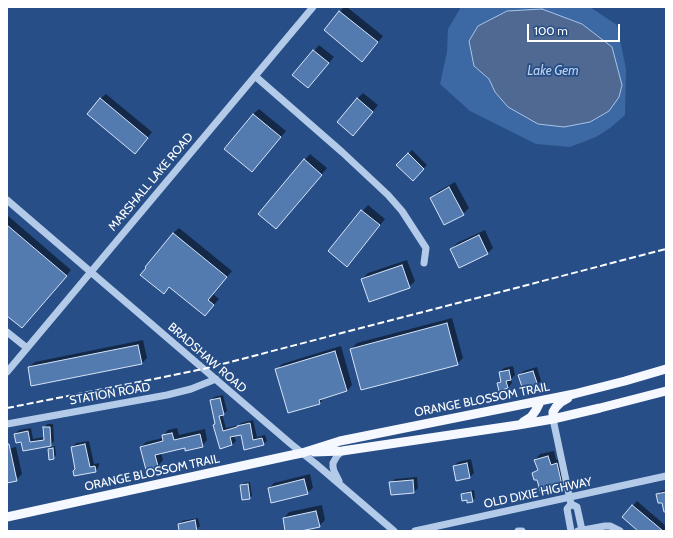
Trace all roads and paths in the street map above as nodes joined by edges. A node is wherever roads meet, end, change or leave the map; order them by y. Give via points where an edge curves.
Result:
1 (313, 7) edge
2 (255, 76) junction
3 (7, 200) edge
4 (424, 263) dead end
5 (90, 272) junction
6 (7, 332) edge
7 (27, 348) junction
8 (666, 369) edge
9 (7, 372) edge
10 (216, 379) junction
11 (666, 391) edge
12 (574, 394) junction
13 (540, 402) junction
14 (553, 419) junction
15 (7, 424) edge
16 (518, 425) junction
17 (342, 451) junction
18 (302, 453) junction
19 (666, 476) edge
20 (341, 485) junction
21 (571, 501) junction
22 (579, 516) junction
23 (7, 517) edge
24 (568, 518) junction
25 (394, 531) edge
26 (415, 531) edge
27 (518, 531) edge
28 (522, 531) edge
29 (571, 531) edge
30 (580, 531) edge
31 (620, 531) edge

1 - 2 street, MARSHALL LAKE ROAD
2 - 4 street via 388,194 402,210 426,248
2 - 5 street, MARSHALL LAKE ROAD
3 - 5 street, BRADSHAW ROAD
5 - 7 street, MARSHALL LAKE ROAD
5 - 10 street, BRADSHAW ROAD
6 - 7 street
7 - 9 street, MARSHALL LAKE ROAD
8 - 12 main road, ORANGE BLOSSOM TRAIL
10 - 15 street, STATION ROAD via 167,395
10 - 18 street, BRADSHAW ROAD
11 - 14 main road, ORANGE BLOSSOM TRAIL
12 - 13 main road, ORANGE BLOSSOM TRAIL
12 - 14 main road via 556,407
13 - 16 main road via 531,417
13 - 18 main road, ORANGE BLOSSOM TRAIL via 340,441
14 - 16 main road, ORANGE BLOSSOM TRAIL
14 - 21 street
16 - 17 main road, ORANGE BLOSSOM TRAIL
17 - 18 main road, ORANGE BLOSSOM TRAIL
17 - 20 street via 333,462 334,471
18 - 20 street, BRADSHAW ROAD
18 - 23 main road, ORANGE BLOSSOM TRAIL
19 - 21 street, OLD DIXIE HIGHWAY
20 - 25 street, BRADSHAW ROAD
21 - 22 street via 577,507
21 - 24 street via 566,509
21 - 26 street, OLD DIXIE HIGHWAY
22 - 24 street
22 - 30 street
24 - 29 street
27 - 28 street
30 - 31 street via 605,526

